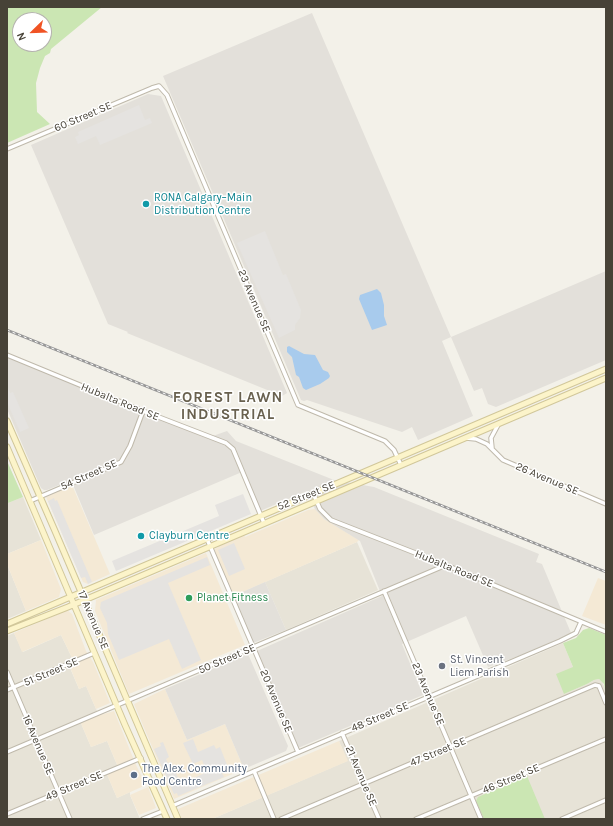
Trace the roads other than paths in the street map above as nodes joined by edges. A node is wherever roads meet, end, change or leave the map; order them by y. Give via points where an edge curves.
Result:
1 (159, 86) joint
2 (7, 149) edge
3 (7, 355) edge
4 (606, 369) edge
5 (606, 378) edge
6 (143, 411) junction
7 (7, 421) edge
8 (499, 423) junction
9 (464, 438) junction
10 (7, 447) edge
11 (492, 448) junction
12 (397, 458) junction
13 (401, 465) junction
14 (313, 494) junction
15 (39, 497) junction
16 (30, 501) junction
17 (316, 501) junction
18 (606, 504) edge
19 (261, 515) junction
20 (264, 523) junction
21 (207, 540) junction
22 (210, 546) junction
23 (446, 566) junction
24 (384, 591) junction
25 (82, 593) junction
26 (71, 597) junction
27 (84, 600) junction
28 (74, 604) junction
29 (581, 622) junction
30 (7, 624) edge
31 (7, 631) edge
32 (606, 632) edge
33 (253, 648) junction
34 (94, 653) junction
35 (7, 672) edge
36 (14, 687) junction
37 (7, 690) edge
38 (429, 697) junction
39 (127, 701) junction
40 (606, 703) edge
41 (117, 706) junction
42 (342, 733) junction
43 (606, 739) edge
44 (36, 740) junction
45 (450, 746) junction
46 (7, 752) edge
47 (298, 752) junction
48 (141, 758) junction
49 (254, 771) junction
50 (364, 784) junction
51 (58, 792) junction
52 (471, 796) junction
53 (606, 800) edge
54 (172, 806) junction
55 (163, 811) junction
56 (7, 814) edge
57 (70, 819) edge
58 (143, 819) edge
59 (167, 819) edge
60 (178, 819) edge
61 (274, 819) edge
62 (281, 819) edge
63 (379, 819) edge
64 (416, 819) edge
65 (481, 819) edge
66 (562, 819) edge

1 - 2 street, 60 Street SE
1 - 12 street, 23 Avenue SE via 167,95 298,405 385,441 394,450
3 - 6 street, Hubalta Road SE
4 - 12 main road, 52 Street SE
5 - 8 main road, 52 Street SE
6 - 15 street, 54 Street SE via 121,462
6 - 19 street, Hubalta Road SE via 226,443 233,449
7 - 15 main road, 17 Avenue SE
8 - 9 main road, 52 Street SE
8 - 11 street via 491,438
9 - 11 street, 26 Avenue SE via 476,439
9 - 13 main road, 52 Street SE
10 - 16 main road, 17 Avenue SE
11 - 18 street, 26 Avenue SE via 503,460
12 - 13 street, 23 Avenue SE
12 - 14 main road, 52 Street SE
13 - 17 main road, 52 Street SE
14 - 17 street, Hubalta Road SE
14 - 19 main road, 52 Street SE
15 - 16 street, 54 Street SE
15 - 25 main road, 17 Avenue SE
16 - 26 main road, 17 Avenue SE
17 - 20 main road, 52 Street SE
17 - 23 street, Hubalta Road SE via 331,520
19 - 20 street
19 - 21 main road, 52 Street SE
20 - 22 main road, 52 Street SE
21 - 22 street, 20 Avenue SE
21 - 25 main road, 52 Street SE
22 - 27 main road, 52 Street SE
22 - 33 street, 20 Avenue SE
23 - 24 street, 50 Street SE
23 - 29 street, Hubalta Road SE
24 - 33 street, 50 Street SE
24 - 38 street, 23 Avenue SE
25 - 26 main road, 52 Street SE
25 - 27 main road, 17 Avenue SE
26 - 28 main road, 17 Avenue SE
26 - 30 main road, 52 Street SE
27 - 28 main road, 52 Street SE
27 - 39 main road, 17 Avenue SE
28 - 31 main road, 52 Street SE
28 - 34 main road, 17 Avenue SE
29 - 32 street, Hubalta Road SE
29 - 38 street, 48 Street SE via 576,633 570,637
33 - 39 street, 50 Street SE
33 - 47 street, 20 Avenue SE
34 - 36 street, 51 Street SE
34 - 41 main road, 17 Avenue SE
35 - 36 street, 16 Avenue SE
36 - 37 street, 51 Street SE
36 - 44 street, 16 Avenue SE
38 - 42 street, 48 Street SE
38 - 45 street, 23 Avenue SE
39 - 41 street, 50 Street SE
39 - 54 main road, 17 Avenue SE
40 - 45 street, 47 Street SE via 599,686 595,685
41 - 44 street, 50 Street SE
41 - 48 main road, 17 Avenue SE
42 - 47 street, 48 Street SE
42 - 50 street, 21 Avenue SE
43 - 52 street, 46 Street SE
44 - 46 street, 50 Street SE
44 - 51 street, 16 Avenue SE
45 - 50 street, 47 Street SE
45 - 52 street, 23 Avenue SE
47 - 49 street, 48 Street SE
48 - 51 street, 49 Street SE
48 - 55 main road, 17 Avenue SE
49 - 54 street, 48 Street SE
49 - 61 street
50 - 62 street, 47 Street SE
50 - 63 street, 21 Avenue SE
51 - 56 street, 49 Street SE
51 - 57 street, 16 Avenue SE
52 - 64 street, 46 Street SE
52 - 65 street, 23 Avenue SE
53 - 66 street
54 - 60 main road, 17 Avenue SE
55 - 58 street
55 - 59 main road, 17 Avenue SE

